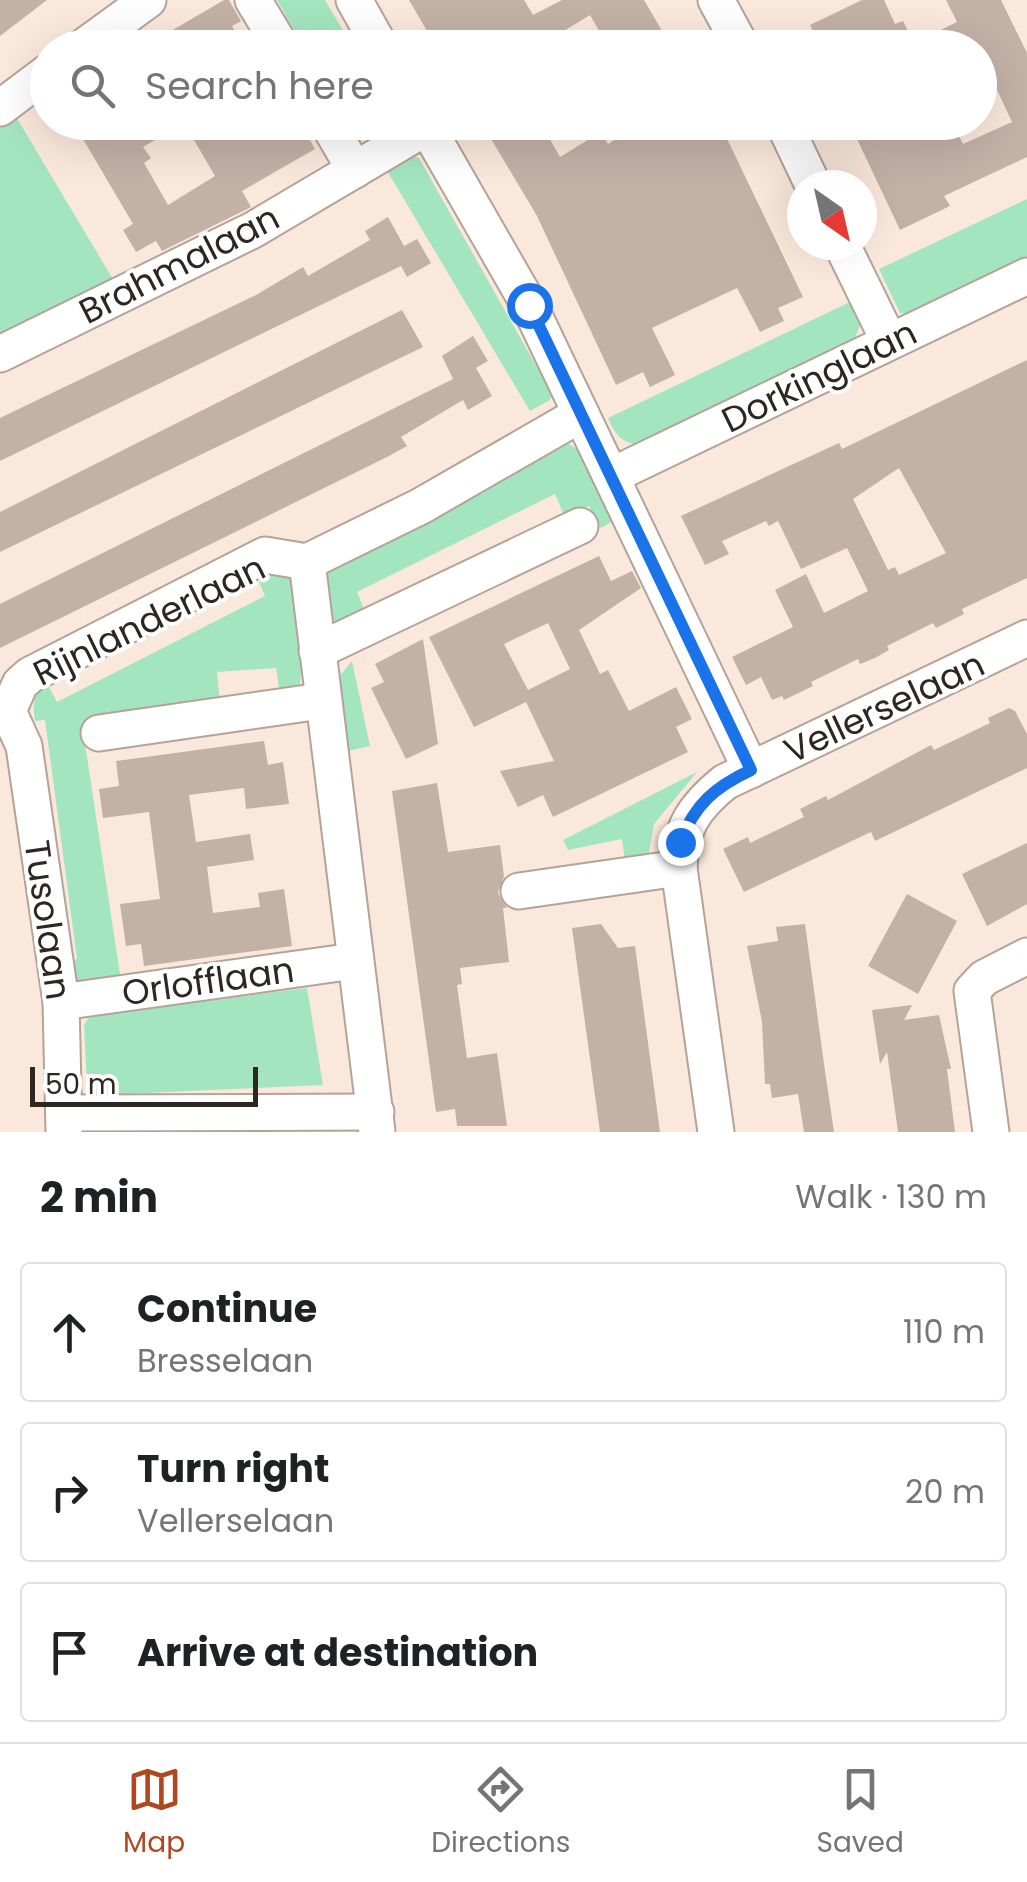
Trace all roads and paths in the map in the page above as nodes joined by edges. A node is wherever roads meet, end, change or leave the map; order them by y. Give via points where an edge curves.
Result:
1 (148, 0) edge
2 (253, 0) edge
3 (354, 0) edge
4 (716, 0) edge
5 (107, 30) edge
6 (271, 30) edge
7 (371, 30) edge
8 (732, 30) edge
9 (30, 86) edge
10 (0, 108) edge
11 (337, 140) edge
12 (402, 140) edge
13 (435, 140) edge
14 (792, 140) edge
15 (355, 170) junction
16 (806, 170) edge
17 (849, 260) edge
18 (1027, 276) edge
19 (889, 342) junction
20 (0, 354) edge
21 (580, 414) junction
22 (611, 476) junction
23 (580, 526) dead end
24 (307, 562) junction
25 (1027, 638) edge
26 (317, 651) junction
27 (321, 701) junction
28 (4, 713) edge
29 (99, 733) dead end
30 (751, 770) junction
31 (679, 868) junction
32 (519, 891) dead end
33 (1027, 956) edge
34 (354, 961) junction
35 (61, 1002) junction
36 (376, 1122) edge
37 (64, 1123) edge
38 (716, 1132) edge
39 (991, 1132) edge

1 - 5 street
2 - 6 street
3 - 7 street
4 - 8 street
9 - 10 street
11 - 15 street
12 - 15 street, Brahmalaan
13 - 21 street via 529,305
14 - 16 street
15 - 20 street, Brahmalaan via 253,230
17 - 19 street
18 - 19 street, Dorkinglaan
19 - 22 street, Dorkinglaan
21 - 22 street
21 - 24 street, Rijnlanderlaan via 421,506
22 - 30 street
23 - 26 street
24 - 26 street
24 - 28 street, Rijnlanderlaan via 265,555 30,675
25 - 30 street, Vellerselaan
26 - 27 street
27 - 29 street
27 - 34 street
28 - 35 street, Tusolaan via 24,746
30 - 31 street, Vellerselaan via 725,782 690,816
31 - 32 street
31 - 38 street, Vellerselaan
33 - 39 street via 972,991
34 - 35 street, Orlofflaan
34 - 36 street
35 - 37 street, Tusolaan
36 - 37 street

